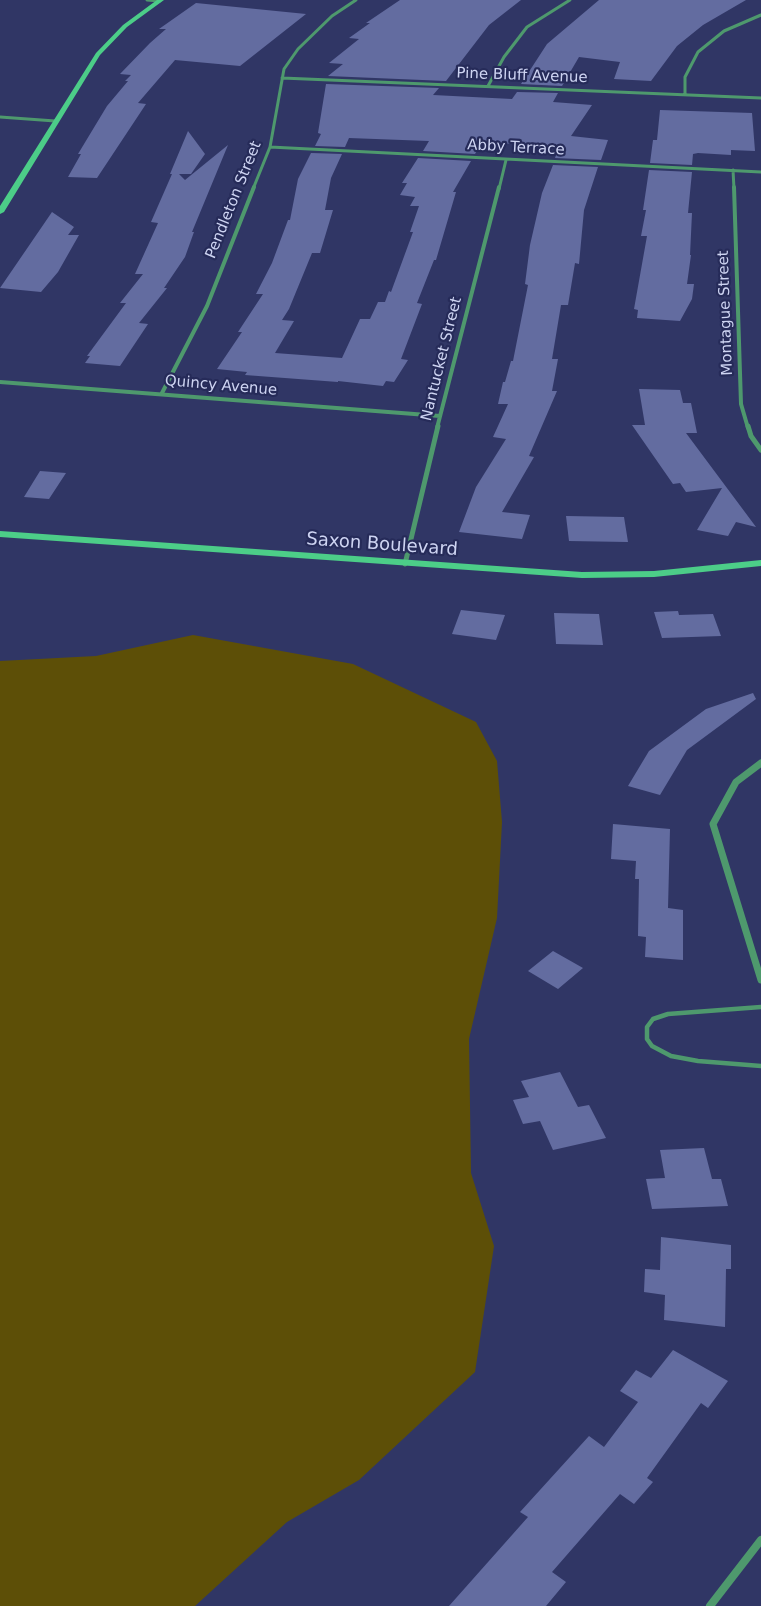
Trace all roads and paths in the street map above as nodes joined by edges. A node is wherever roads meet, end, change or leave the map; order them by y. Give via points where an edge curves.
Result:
1 (147, 0) edge
2 (161, 0) edge
3 (356, 0) edge
4 (570, 0) edge
5 (761, 15) edge
6 (282, 78) junction
7 (488, 86) junction
8 (685, 95) junction
9 (761, 98) edge
10 (0, 117) edge
11 (55, 121) junction
12 (270, 147) junction
13 (506, 160) junction
14 (733, 170) junction
15 (761, 172) edge
16 (0, 212) edge
17 (0, 382) edge
18 (162, 393) junction
19 (440, 416) junction
20 (761, 450) edge
21 (0, 534) edge
22 (761, 563) edge
23 (405, 564) junction
24 (761, 763) edge
25 (761, 980) edge
26 (761, 1007) edge
27 (761, 1065) edge
28 (761, 1540) edge
29 (710, 1606) edge

1 - 2 street
2 - 11 street via 125,26 98,54
3 - 6 street, Pendleton Street via 332,16 298,49
4 - 7 street via 528,27 504,57
5 - 8 street via 724,31 698,52 685,78
6 - 7 street, Pine Bluff Avenue
6 - 12 street, Pendleton Street
7 - 8 street, Pine Bluff Avenue
8 - 9 street, Pine Bluff Avenue
10 - 11 street
11 - 16 street
12 - 13 street, Abby Terrace
12 - 18 street, Pendleton Street via 207,306
13 - 14 street, Abby Terrace
13 - 19 street, Nantucket Street
14 - 15 street, Abby Terrace
14 - 20 street, Montague Street via 741,404 751,436
17 - 18 street, Quincy Avenue
18 - 19 street, Quincy Avenue
19 - 23 street, Nantucket Street
21 - 23 street, Saxon Boulevard
22 - 23 street, Saxon Boulevard via 654,574 582,575
24 - 25 street via 736,782 713,824
26 - 27 lane via 668,1014 653,1019 647,1027 651,1046 671,1056
28 - 29 street

